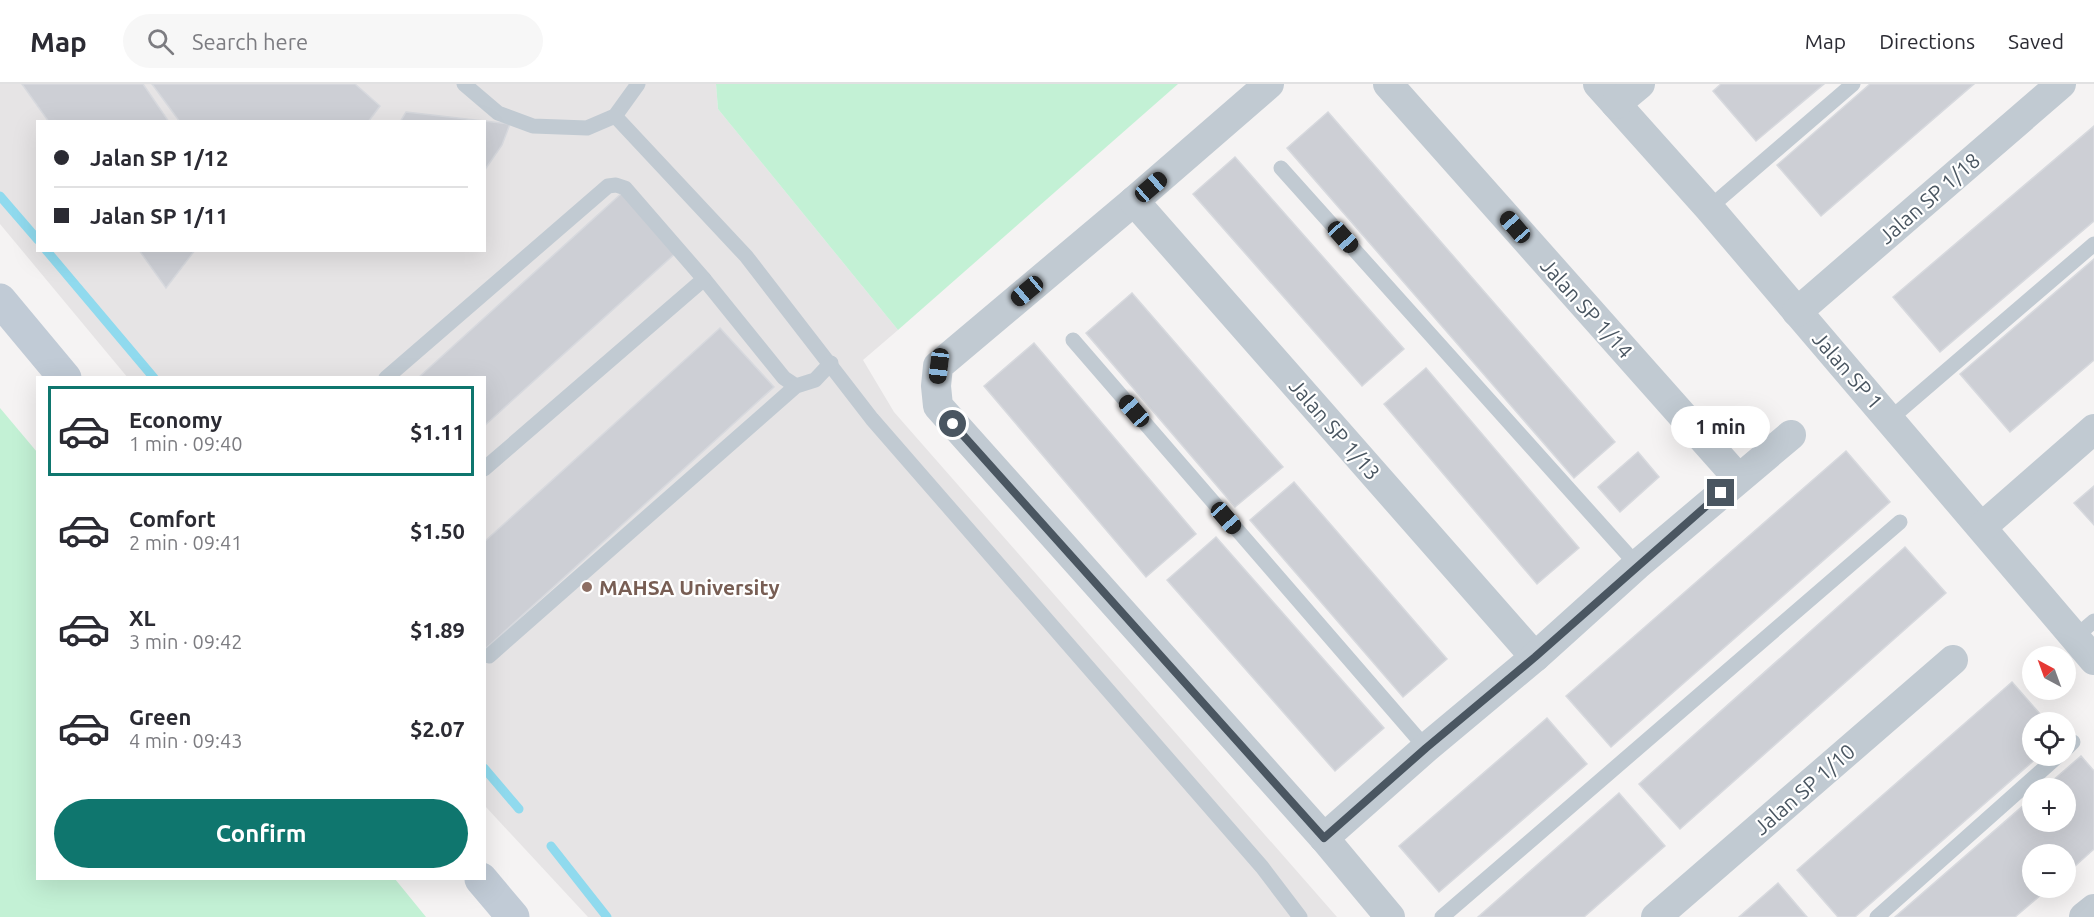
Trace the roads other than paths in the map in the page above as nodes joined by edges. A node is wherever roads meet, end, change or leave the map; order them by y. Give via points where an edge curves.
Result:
1 (464, 84) edge
2 (638, 84) edge
3 (1269, 84) edge
4 (1388, 84) edge
5 (1640, 84) edge
6 (1852, 84) edge
7 (2061, 84) edge
8 (1607, 94) edge
9 (615, 116) junction
10 (1281, 168) dead end
11 (1134, 201) junction
12 (1709, 208) junction
13 (2094, 244) edge
14 (704, 279) junction
15 (0, 300) edge
16 (1797, 312) junction
17 (1073, 340) dead end
18 (831, 363) junction
19 (63, 376) edge
20 (388, 376) edge
21 (796, 386) junction
22 (1890, 419) junction
23 (2094, 429) edge
24 (1791, 435) dead end
25 (486, 467) edge
26 (1738, 478) junction
27 (1900, 522) dead end
28 (1982, 527) junction
29 (1637, 565) junction
30 (2087, 640) edge
31 (489, 656) dead end
32 (1535, 657) junction
33 (1953, 660) dead end
34 (1426, 748) junction
35 (2047, 766) edge
36 (1324, 838) junction
37 (482, 880) edge
38 (2094, 909) edge
39 (1293, 914) edge
40 (513, 917) edge
41 (1390, 917) edge
42 (1442, 917) edge
43 (1656, 917) edge
44 (1877, 917) edge
45 (2084, 917) edge

1 - 9 lane via 498,113 533,126 587,128
2 - 9 lane
3 - 11 street
4 - 26 street, Jalan SP 1/14
5 - 8 street
6 - 12 lane
7 - 16 street, Jalan SP 1/18
8 - 12 street, Jalan SP 1
9 - 18 lane via 746,256
10 - 29 lane
11 - 32 street, Jalan SP 1/13
11 - 36 street via 939,366 938,406
12 - 16 street, Jalan SP 1
13 - 22 lane
14 - 20 lane via 625,188 608,186
14 - 21 lane via 784,378
14 - 25 lane
15 - 19 street
16 - 22 street, Jalan SP 1
17 - 34 lane
18 - 21 lane via 815,380
18 - 39 lane via 872,418 1262,867
21 - 31 lane
22 - 28 street, Jalan SP 1
23 - 28 street
24 - 26 street
26 - 29 street
27 - 42 lane
28 - 30 street, Jalan SP 1
29 - 32 street
32 - 34 street
33 - 43 street, Jalan SP 1/10
34 - 36 street
35 - 44 lane
36 - 41 street
37 - 40 street
38 - 45 street

